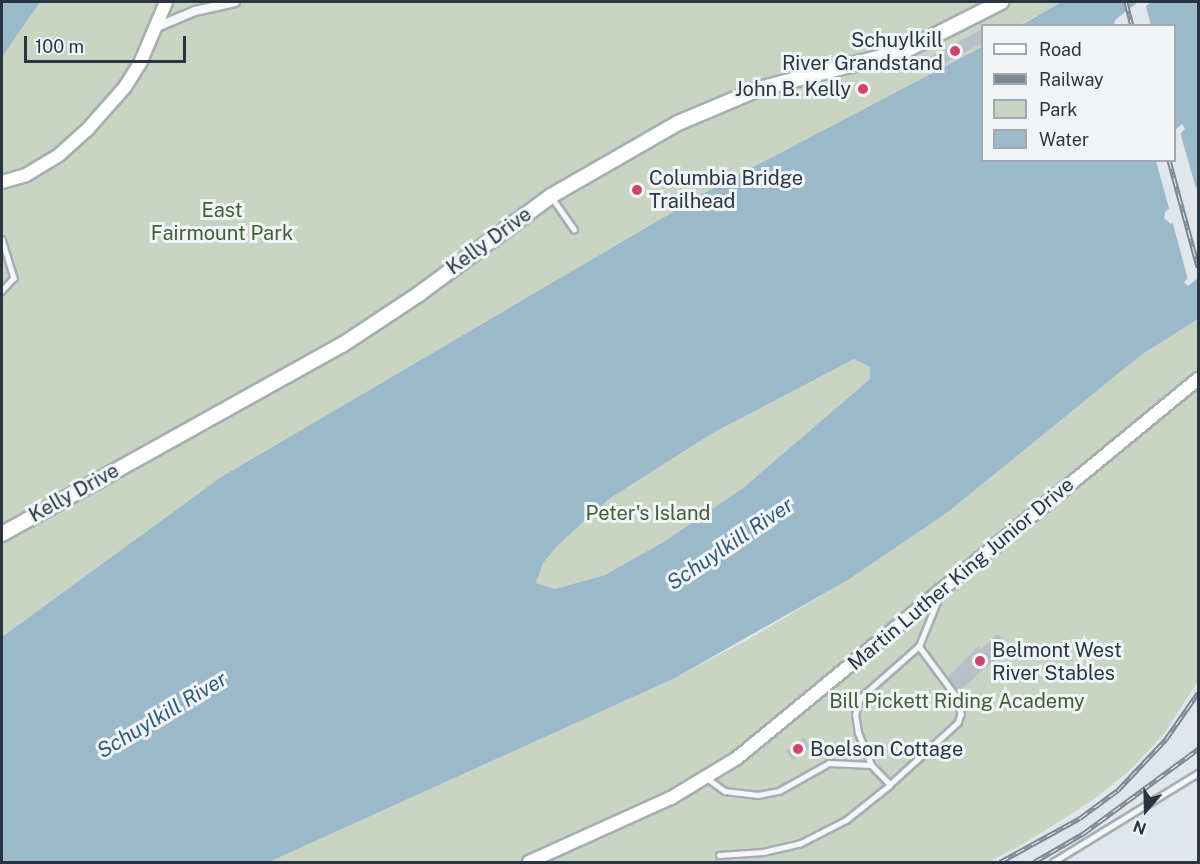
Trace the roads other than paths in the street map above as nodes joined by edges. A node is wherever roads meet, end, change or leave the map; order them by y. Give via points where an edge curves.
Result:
1 (166, 2) edge
2 (235, 2) edge
3 (1001, 2) edge
4 (157, 27) junction
5 (2, 182) edge
6 (551, 196) junction
7 (573, 230) dead end
8 (2, 239) edge
9 (2, 291) edge
10 (1198, 379) edge
11 (2, 534) edge
12 (940, 591) junction
13 (919, 646) junction
14 (871, 765) junction
15 (1198, 774) edge
16 (707, 778) junction
17 (890, 785) junction
18 (719, 855) dead end
19 (529, 862) edge
20 (1053, 862) edge

1 - 4 main road
2 - 4 street via 195,11
3 - 6 main road, Kelly Drive via 887,57 779,83 721,103
4 - 5 main road via 125,87 87,130 26,175
6 - 7 lane
6 - 11 main road, Kelly Drive via 419,294 342,345
8 - 9 lane via 14,278
10 - 12 main road, Martin Luther King Junior Drive
12 - 13 lane
12 - 16 main road, Martin Luther King Junior Drive via 765,736
13 - 14 lane via 860,698 855,715 858,734
13 - 17 lane via 956,696 961,714 958,723
14 - 16 lane via 830,763 778,791 758,795 725,790
14 - 17 lane
15 - 20 lane
16 - 19 main road, Martin Luther King Junior Drive
17 - 18 lane via 846,820 799,844 763,852

